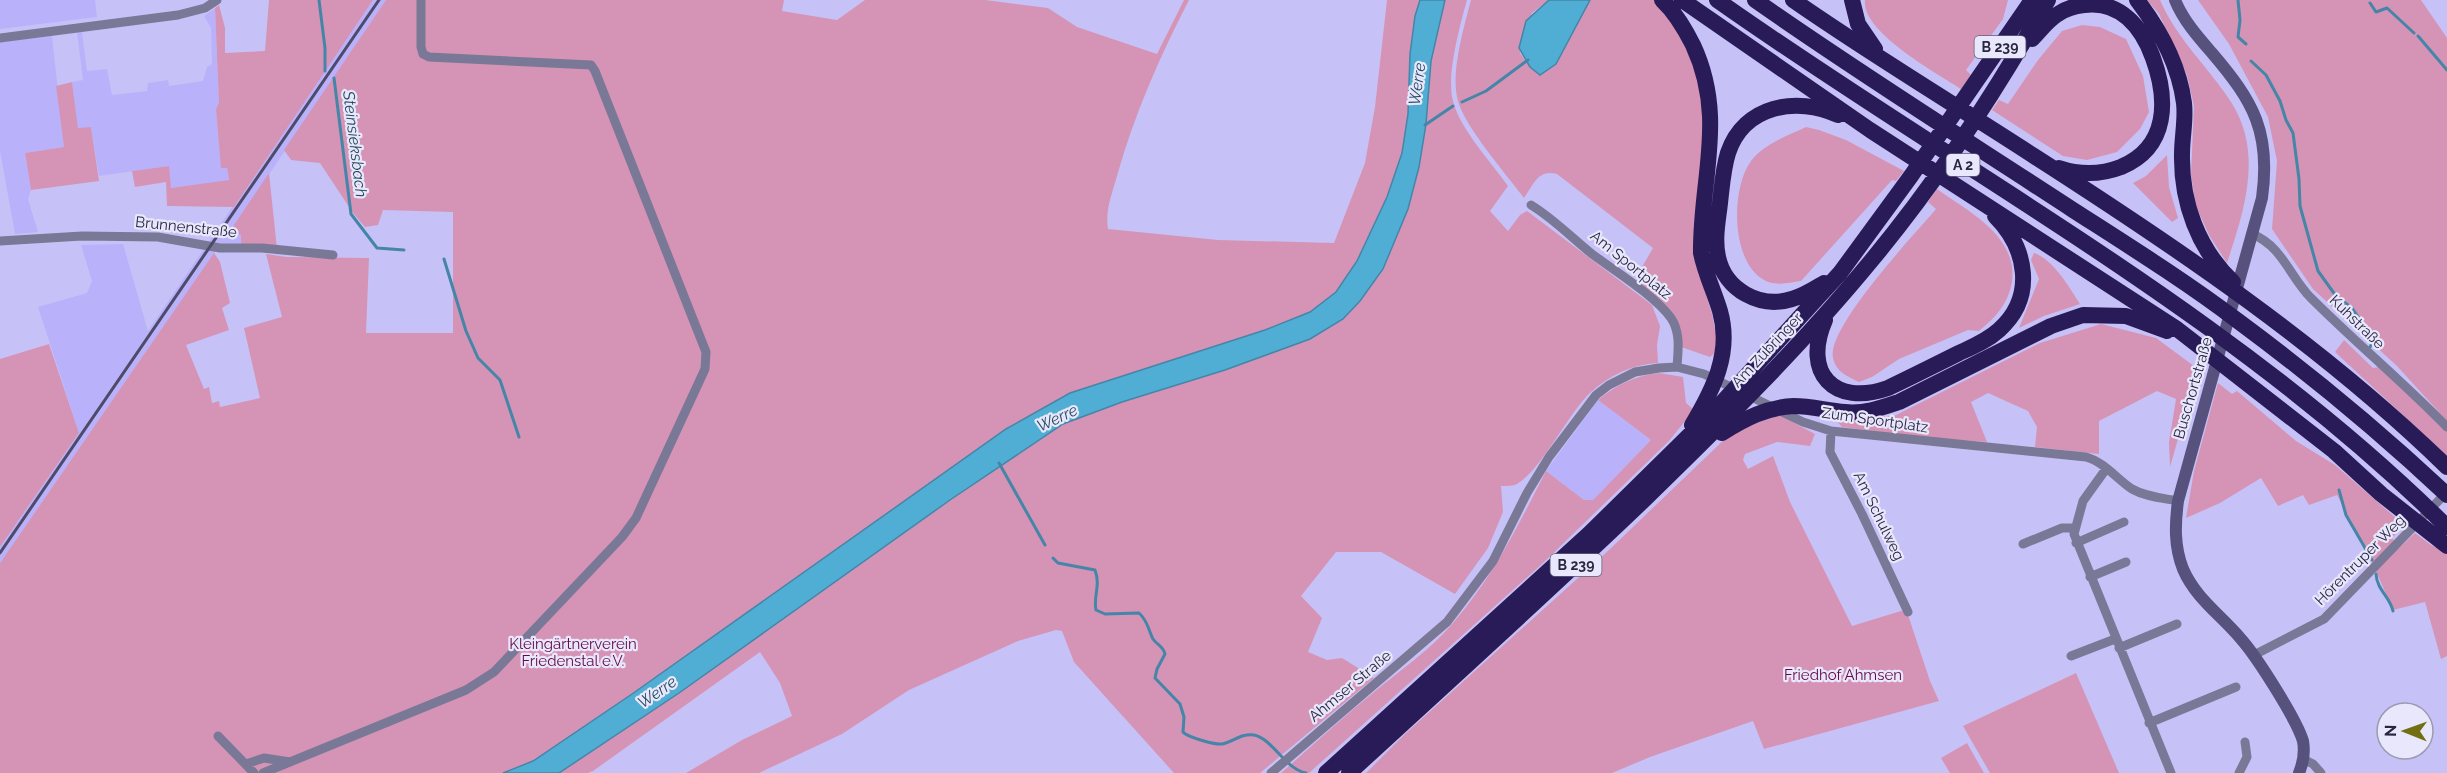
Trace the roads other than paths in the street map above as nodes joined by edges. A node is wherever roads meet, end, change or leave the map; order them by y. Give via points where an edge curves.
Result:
1 (217, 0) edge
2 (421, 0) edge
3 (1662, 0) edge
4 (1682, 0) edge
5 (1717, 0) edge
6 (1755, 0) edge
7 (1793, 0) edge
8 (1852, 0) edge
9 (2032, 0) edge
10 (2048, 0) edge
11 (2137, 0) edge
12 (2175, 0) edge
13 (0, 38) edge
14 (2017, 55) junction
15 (1883, 60) junction
16 (1870, 130) junction
17 (2034, 156) junction
18 (1975, 196) junction
19 (1531, 205) dead end
20 (2252, 234) junction
21 (0, 241) edge
22 (333, 255) dead end
23 (1840, 273) junction
24 (2223, 278) junction
25 (1832, 307) junction
26 (2204, 350) junction
27 (1677, 368) junction
28 (1759, 375) junction
29 (1725, 410) junction
30 (2447, 428) edge
31 (1831, 431) junction
32 (1686, 449) junction
33 (2447, 467) edge
34 (2106, 469) junction
35 (2445, 493) edge
36 (2178, 501) junction
37 (2124, 522) dead end
38 (2447, 527) edge
39 (2074, 528) junction
40 (2076, 543) junction
41 (2023, 544) dead end
42 (2447, 546) edge
43 (2126, 562) dead end
44 (2090, 577) junction
45 (1908, 612) dead end
46 (1447, 622) joint
47 (2177, 624) dead end
48 (2117, 643) junction
49 (2254, 655) junction
50 (2071, 656) dead end
51 (2236, 687) dead end
52 (2149, 723) junction
53 (218, 736) dead end
54 (2245, 742) dead end
55 (1363, 749) junction
56 (2303, 759) junction
57 (291, 762) junction
58 (246, 764) junction
59 (1272, 772) edge
60 (254, 773) edge
61 (263, 773) edge
62 (1326, 773) edge
63 (1349, 773) edge
64 (2171, 773) edge
65 (2239, 773) edge
66 (2299, 773) edge
67 (2321, 773) edge

1 - 13 street via 205,8 178,15
2 - 57 street via 421,47 429,57 591,65 596,71 707,360 636,518 494,672 466,690
3 - 29 highway via 1688,36 1701,62 1708,90 1712,126 1701,253 1720,310 1723,354 1717,378
4 - 16 highway
5 - 38 highway, A 2 via 2210,327 2346,434
6 - 35 highway, A 2 via 2237,320 2332,394
7 - 15 highway
8 - 15 highway via 1858,24
9 - 23 highway, Am Zubringer / B 239
10 - 14 highway, Am Zubringer / B 239
11 - 24 highway via 2163,39 2182,90 2185,194 2200,237
12 - 20 main road, Buschortstraße via 2197,36 2232,76 2256,118 2265,157 2265,177
14 - 17 highway via 2058,14 2089,4 2105,5 2121,12 2141,30 2162,80 2163,112 2158,129 2143,153 2129,163 2102,173 2078,173
14 - 25 highway, Am Zubringer / B 239 via 1927,187
15 - 17 highway
16 - 18 highway
16 - 23 highway via 1824,109 1792,105 1774,108 1749,121 1737,136 1724,171 1716,240 1722,271 1732,285 1745,295 1774,302 1808,293
17 - 24 highway
18 - 25 highway via 2001,222 2020,254 2023,272 2017,306 1999,330 1888,388 1857,395 1831,384 1818,363 1818,338
18 - 26 highway
19 - 27 street, Am Sportplatz via 1553,219 1670,318 1678,335
20 - 30 street, Kuhstraße via 2273,246 2307,294
20 - 36 main road, Buschortstraße
21 - 22 street, Brunnenstraße via 145,236 220,248
23 - 28 highway, Am Zubringer / B 239
24 - 33 highway via 2396,418
25 - 28 highway, Am Zubringer / B 239
26 - 29 highway via 2152,324 2126,316 2083,315 2051,326 1899,402 1875,410
26 - 42 highway via 2334,451
27 - 31 street, Zum Sportplatz via 1704,374 1803,422
27 - 46 street, Zum Sportplatz via 1635,372 1596,395 1549,457 1493,561
28 - 29 highway, Am Zubringer / B 239
29 - 32 highway
29 - 32 highway
31 - 34 street, Zum Sportplatz via 2086,457
31 - 45 street, Am Schulweg via 1830,452
32 - 55 highway, B 239 via 1451,660
32 - 55 highway, B 239 via 1456,677
34 - 36 street, Zum Sportplatz via 2142,493
34 - 39 street via 2083,501
35 - 49 street, Hörentruper Weg via 2324,618
36 - 49 main road, Buschortstraße via 2176,542 2189,581
37 - 40 street
39 - 40 street
39 - 41 street via 2062,528
40 - 44 street
43 - 44 street
44 - 48 street
46 - 59 street, Ahmser Straße
47 - 48 street
48 - 50 street
48 - 52 street
49 - 56 main road, Buschortstraße via 2298,729
51 - 52 street
52 - 64 street
53 - 58 street
54 - 65 street via 2247,757
55 - 62 highway, B 239
55 - 63 highway, B 239
56 - 66 main road, Buschortstraße
56 - 67 street
57 - 58 street via 264,758
57 - 61 street
58 - 60 street

